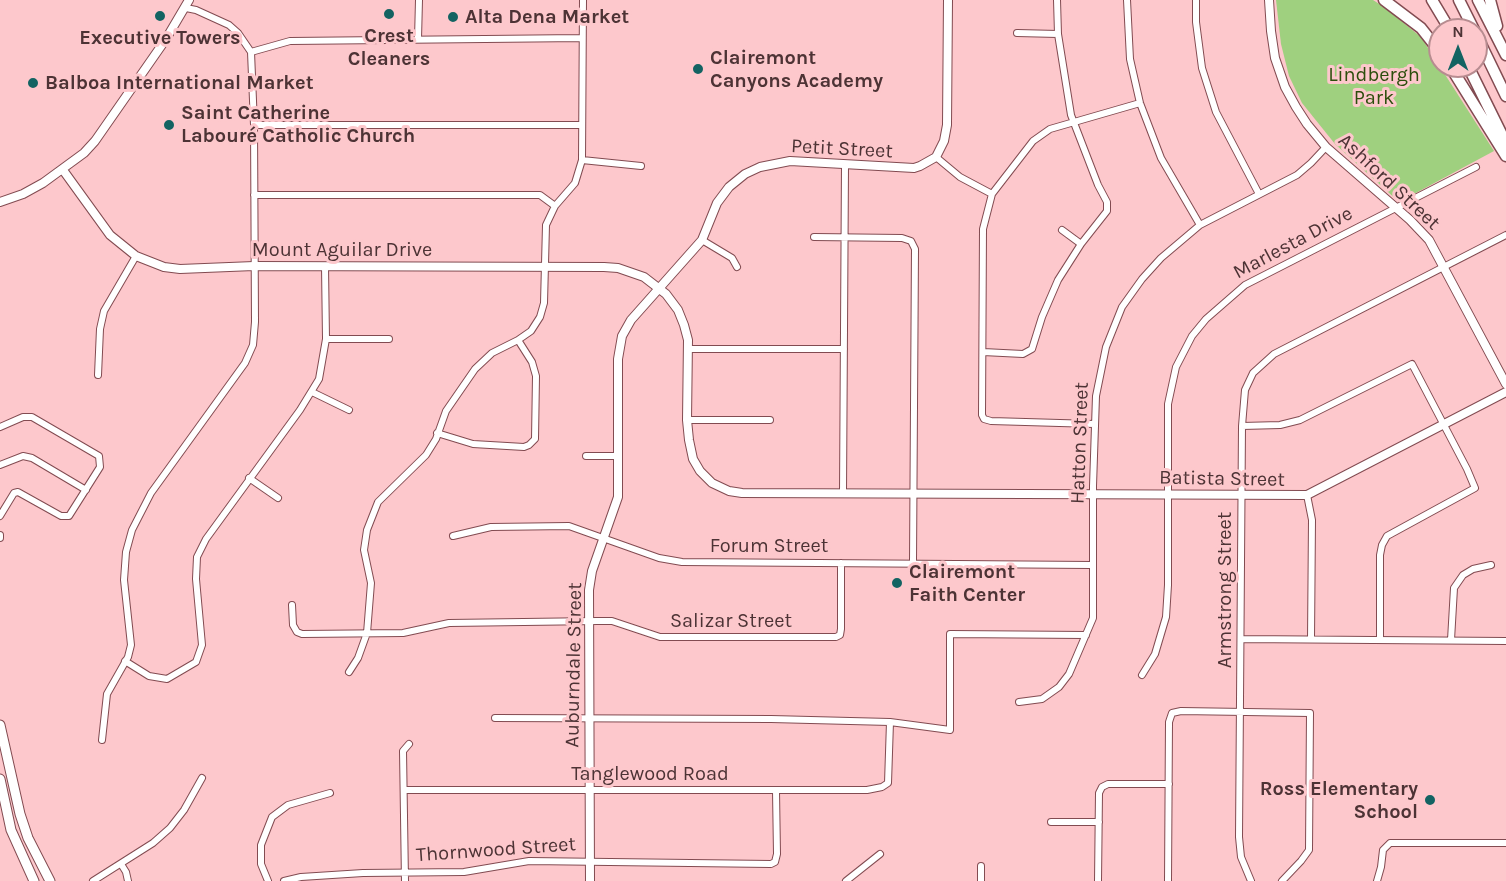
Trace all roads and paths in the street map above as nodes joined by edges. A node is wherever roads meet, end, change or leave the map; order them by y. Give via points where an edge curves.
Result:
1 (419, 0) edge
2 (583, 0) edge
3 (948, 0) edge
4 (1058, 0) edge
5 (1127, 0) edge
6 (1196, 0) edge
7 (1269, 0) edge
8 (1384, 0) edge
9 (1434, 0) edge
10 (1459, 0) edge
11 (1479, 0) edge
12 (1490, 0) edge
13 (188, 4) edge
14 (1444, 18) edge
15 (1468, 18) edge
16 (1017, 33) dead end
17 (1058, 34) junction
18 (582, 38) junction
19 (1428, 38) edge
20 (418, 39) junction
21 (1504, 51) edge
22 (251, 52) junction
23 (1488, 59) edge
24 (1457, 78) edge
25 (1474, 78) edge
26 (1506, 96) edge
27 (1140, 103) junction
28 (1074, 122) junction
29 (254, 125) junction
30 (582, 125) junction
31 (1506, 143) edge
32 (1326, 147) junction
33 (1506, 156) edge
34 (936, 157) junction
35 (582, 160) junction
36 (845, 165) junction
37 (641, 166) dead end
38 (1476, 167) dead end
39 (63, 170) junction
40 (992, 194) junction
41 (1259, 194) junction
42 (254, 195) junction
43 (0, 202) edge
44 (555, 206) junction
45 (1396, 208) junction
46 (1200, 225) junction
47 (1062, 230) dead end
48 (1506, 236) edge
49 (814, 237) dead end
50 (844, 238) junction
51 (702, 240) junction
52 (1081, 244) junction
53 (136, 256) junction
54 (254, 266) junction
55 (325, 266) junction
56 (545, 266) junction
57 (1444, 266) junction
58 (736, 267) dead end
59 (660, 287) junction
60 (326, 339) junction
61 (388, 339) dead end
62 (518, 340) junction
63 (688, 348) junction
64 (844, 349) junction
65 (983, 352) junction
66 (98, 375) dead end
67 (1506, 384) edge
68 (312, 392) junction
69 (1506, 392) edge
70 (349, 410) dead end
71 (687, 420) junction
72 (770, 420) dead end
73 (1094, 424) junction
74 (1444, 425) junction
75 (1242, 426) junction
76 (0, 427) edge
77 (437, 433) junction
78 (586, 456) dead end
79 (619, 456) junction
80 (0, 465) edge
81 (249, 478) junction
82 (86, 489) junction
83 (843, 492) junction
84 (913, 493) junction
85 (1093, 494) junction
86 (1168, 494) junction
87 (1307, 495) junction
88 (1242, 496) junction
89 (278, 498) dead end
90 (0, 516) edge
91 (453, 536) dead end
92 (604, 538) junction
93 (841, 563) junction
94 (913, 563) junction
95 (1092, 565) junction
96 (1491, 565) dead end
97 (292, 605) dead end
98 (588, 621) junction
99 (367, 633) junction
100 (1086, 635) junction
101 (1241, 639) junction
102 (1311, 639) junction
103 (1380, 640) junction
104 (1451, 640) junction
105 (1506, 640) edge
106 (125, 661) junction
107 (349, 672) dead end
108 (1142, 675) dead end
109 (1019, 702) dead end
110 (1240, 712) junction
111 (495, 718) dead end
112 (590, 718) junction
113 (890, 722) junction
114 (0, 725) edge
115 (102, 741) dead end
116 (409, 744) dead end
117 (202, 778) dead end
118 (0, 779) edge
119 (1169, 784) junction
120 (404, 790) junction
121 (590, 790) junction
122 (776, 791) junction
123 (330, 793) dead end
124 (1051, 822) dead end
125 (1098, 822) junction
126 (1506, 843) edge
127 (880, 854) dead end
128 (590, 861) junction
129 (121, 864) junction
130 (981, 866) dead end
131 (405, 873) junction
132 (34, 881) edge
133 (50, 881) edge
134 (93, 881) edge
135 (128, 881) edge
136 (268, 881) edge
137 (284, 881) edge
138 (405, 881) edge
139 (590, 881) edge
140 (846, 881) edge
141 (981, 881) edge
142 (1098, 881) edge
143 (1168, 881) edge
144 (1251, 881) edge
145 (1282, 881) edge
146 (1377, 881) edge

1 - 20 street
2 - 18 street
3 - 34 street via 947,125
4 - 17 street
5 - 27 street via 1130,59
6 - 41 street via 1202,68 1216,112
7 - 32 street, Ashford Street via 1273,46 1285,87
8 - 19 highway
9 - 14 highway
10 - 15 highway
11 - 21 highway
12 - 21 highway
13 - 22 street via 229,25
13 - 39 street via 95,141
16 - 17 street
17 - 28 street
18 - 20 street
18 - 30 street
20 - 22 street via 290,40
22 - 29 street
23 - 26 highway
24 - 33 highway
25 - 31 highway
27 - 28 street
27 - 46 street via 1161,158
28 - 40 street via 1050,129 1033,141
28 - 52 street via 1107,202 1107,211
29 - 30 street
29 - 42 street
30 - 35 street
32 - 41 street, Hatton Street via 1297,175
32 - 45 street, Ashford Street
34 - 36 street, Petit Street via 905,169
34 - 40 street via 960,177
35 - 37 street
35 - 44 street via 575,183
36 - 50 street
36 - 51 street, Petit Street via 790,161 751,171 723,196
38 - 45 street, Marlesta Drive
39 - 43 street via 23,194
39 - 53 street, Mount Aguilar Drive via 110,235
40 - 65 street via 983,229
41 - 46 street, Hatton Street
42 - 44 street via 540,195
42 - 54 street
44 - 56 street via 546,225
45 - 57 street, Ashford Street via 1429,240
45 - 86 street, Marlesta Drive via 1245,285 1192,336 1176,367 1168,404
46 - 73 street, Hatton Street via 1161,258 1122,307 1100,367
47 - 52 street
48 - 57 street, Armstrong Street
49 - 50 street
50 - 64 street
50 - 84 street via 902,238 915,249
51 - 58 street via 732,258
51 - 59 street, Petit Street
52 - 65 street via 1058,280 1032,349 1023,354
53 - 54 street, Mount Aguilar Drive via 180,269
53 - 66 street via 104,312
54 - 55 street, Mount Aguilar Drive
54 - 106 street via 253,345 245,363 151,493 132,530 124,580 131,645
55 - 56 street, Mount Aguilar Drive
55 - 60 street
56 - 59 street, Mount Aguilar Drive via 618,268
56 - 62 street via 540,317 531,331
57 - 67 street, Ashford Street
57 - 75 street, Armstrong Street via 1265,360 1253,372 1245,390
59 - 63 street, Batista Street via 678,310
59 - 79 street, Auburndale Street via 626,327 619,346
60 - 61 street
60 - 68 street via 319,379
62 - 77 street via 492,353 475,369 446,411
62 - 77 street via 536,376 535,440 524,447 473,444
63 - 64 street
63 - 71 street, Batista Street
64 - 83 street
65 - 73 street via 984,419
68 - 70 street
68 - 81 street
69 - 74 street, Batista Street
71 - 72 street
71 - 83 street, Batista Street via 688,440 700,471 712,483 729,491
73 - 85 street, Hatton Street
74 - 75 street via 1412,364 1300,420
74 - 87 street, Batista Street
74 - 103 street via 1475,488 1387,536 1380,555
75 - 88 street, Armstrong Street
76 - 82 street via 32,417 99,456 100,466
77 - 99 street via 426,456 385,493 372,515 364,550 370,583
78 - 79 street
79 - 92 street, Auburndale Street via 618,496
80 - 82 street via 23,456 32,458
81 - 89 street
81 - 106 street via 197,556 202,645 196,662 168,679 149,676
82 - 90 street via 69,516 18,492
83 - 84 street, Batista Street
84 - 85 street, Batista Street
84 - 94 street
85 - 86 street, Batista Street
85 - 95 street, Hatton Street
86 - 88 street, Batista Street
86 - 108 street, Marlesta Drive via 1166,617 1155,654
87 - 88 street, Batista Street
87 - 102 street via 1312,520
88 - 101 street, Armstrong Street
91 - 92 street, Forum Street via 491,527 569,526
92 - 93 street, Forum Street via 682,562
92 - 98 street, Auburndale Street via 590,580
93 - 94 street, Forum Street
93 - 98 street, Salizar Street via 841,629 836,637 660,637 612,621
94 - 95 street, Forum Street
95 - 100 street, Hatton Street via 1095,608
96 - 104 street via 1463,575 1454,588
97 - 99 street, Salizar Street via 293,625 302,634
98 - 99 street, Salizar Street via 449,623 403,633
98 - 112 street, Auburndale Street
99 - 107 street
100 - 109 street, Hatton Street via 1059,687 1042,699
100 - 113 street via 950,634 950,730
101 - 102 street
101 - 110 street, Armstrong Street
102 - 103 street
103 - 104 street
104 - 105 street
106 - 115 street via 107,694
110 - 119 street via 1172,713
110 - 144 street, Armstrong Street via 1239,837 1241,857
110 - 145 street via 1310,714 1312,719 1309,850
111 - 112 street
112 - 113 street
112 - 121 street, Auburndale Street
113 - 122 street, Tanglewood Road via 889,777 882,787
114 - 133 main road via 20,814
116 - 120 street via 404,751
117 - 129 street via 170,828
118 - 132 main road via 12,830
119 - 125 street via 1102,787
119 - 143 street
120 - 121 street, Tanglewood Road
120 - 131 street
121 - 122 street, Tanglewood Road
121 - 128 street, Auburndale Street
122 - 128 street, Thornwood Street via 777,854 771,864
123 - 136 street via 288,805 272,817 261,845 261,864
124 - 125 street
125 - 142 street
126 - 146 street via 1396,842 1383,850
127 - 140 street
128 - 131 street, Thornwood Street via 529,861 464,872
128 - 139 street, Auburndale Street
129 - 134 street
129 - 135 street
130 - 141 street
131 - 137 street, Thornwood Street
131 - 138 street

